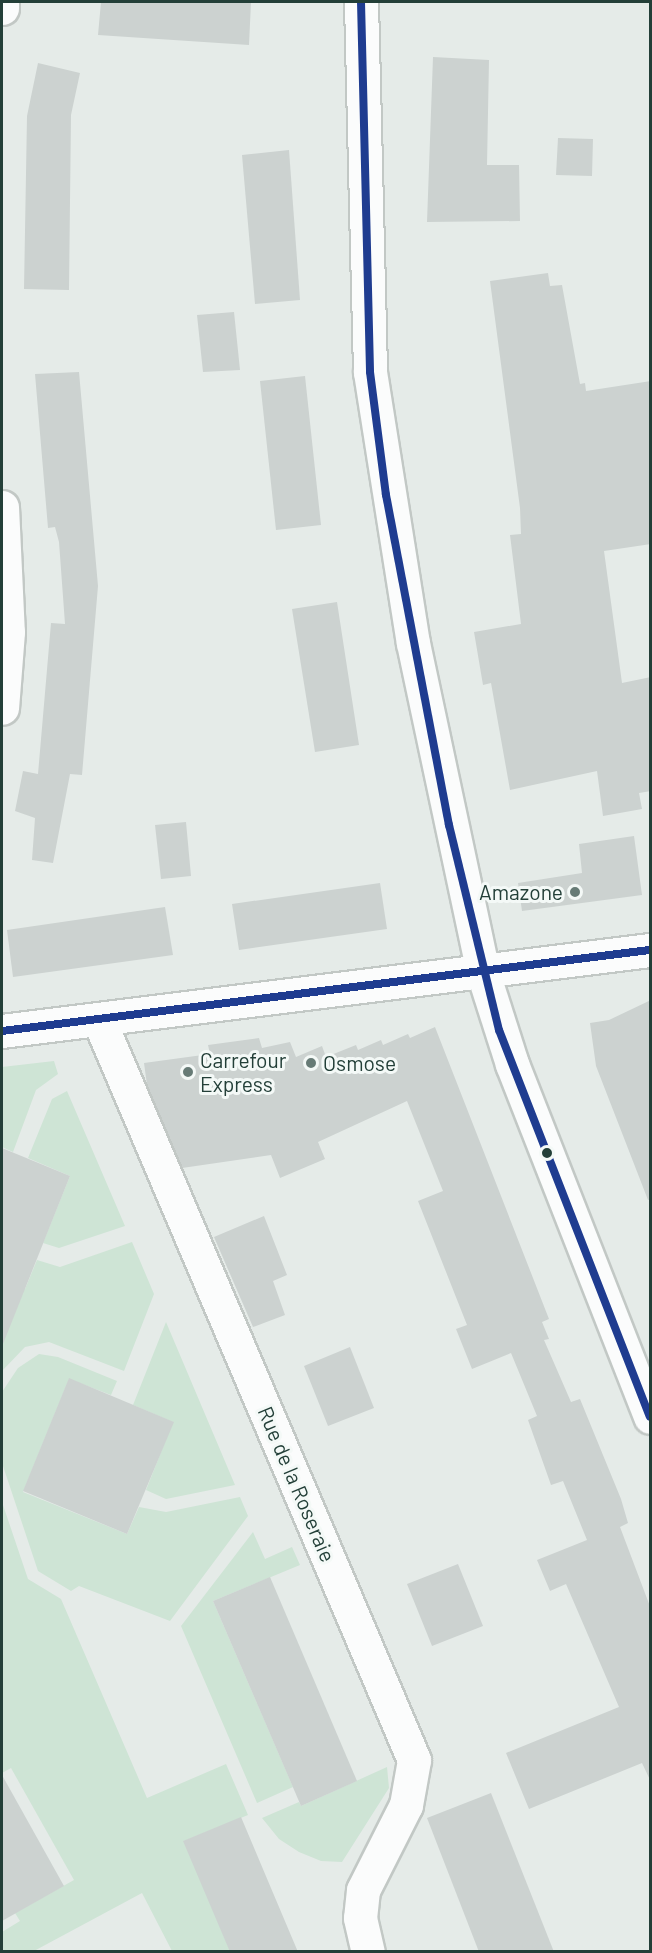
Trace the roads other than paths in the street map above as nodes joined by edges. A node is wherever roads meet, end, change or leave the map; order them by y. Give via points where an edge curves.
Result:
1 (2, 2) edge
2 (361, 2) edge
3 (2, 8) edge
4 (2, 507) edge
5 (2, 708) edge
6 (651, 950) edge
7 (483, 973) junction
8 (99, 1020) junction
9 (2, 1032) edge
10 (651, 1418) edge
11 (368, 1952) edge

1 - 3 street
2 - 7 street via 370,372 413,643
4 - 5 street via 8,632
6 - 7 street
7 - 8 street
7 - 10 street via 512,1064
8 - 9 street
8 - 11 street, Rue de la Roseraie via 414,1760 406,1805 363,1890 360,1918

